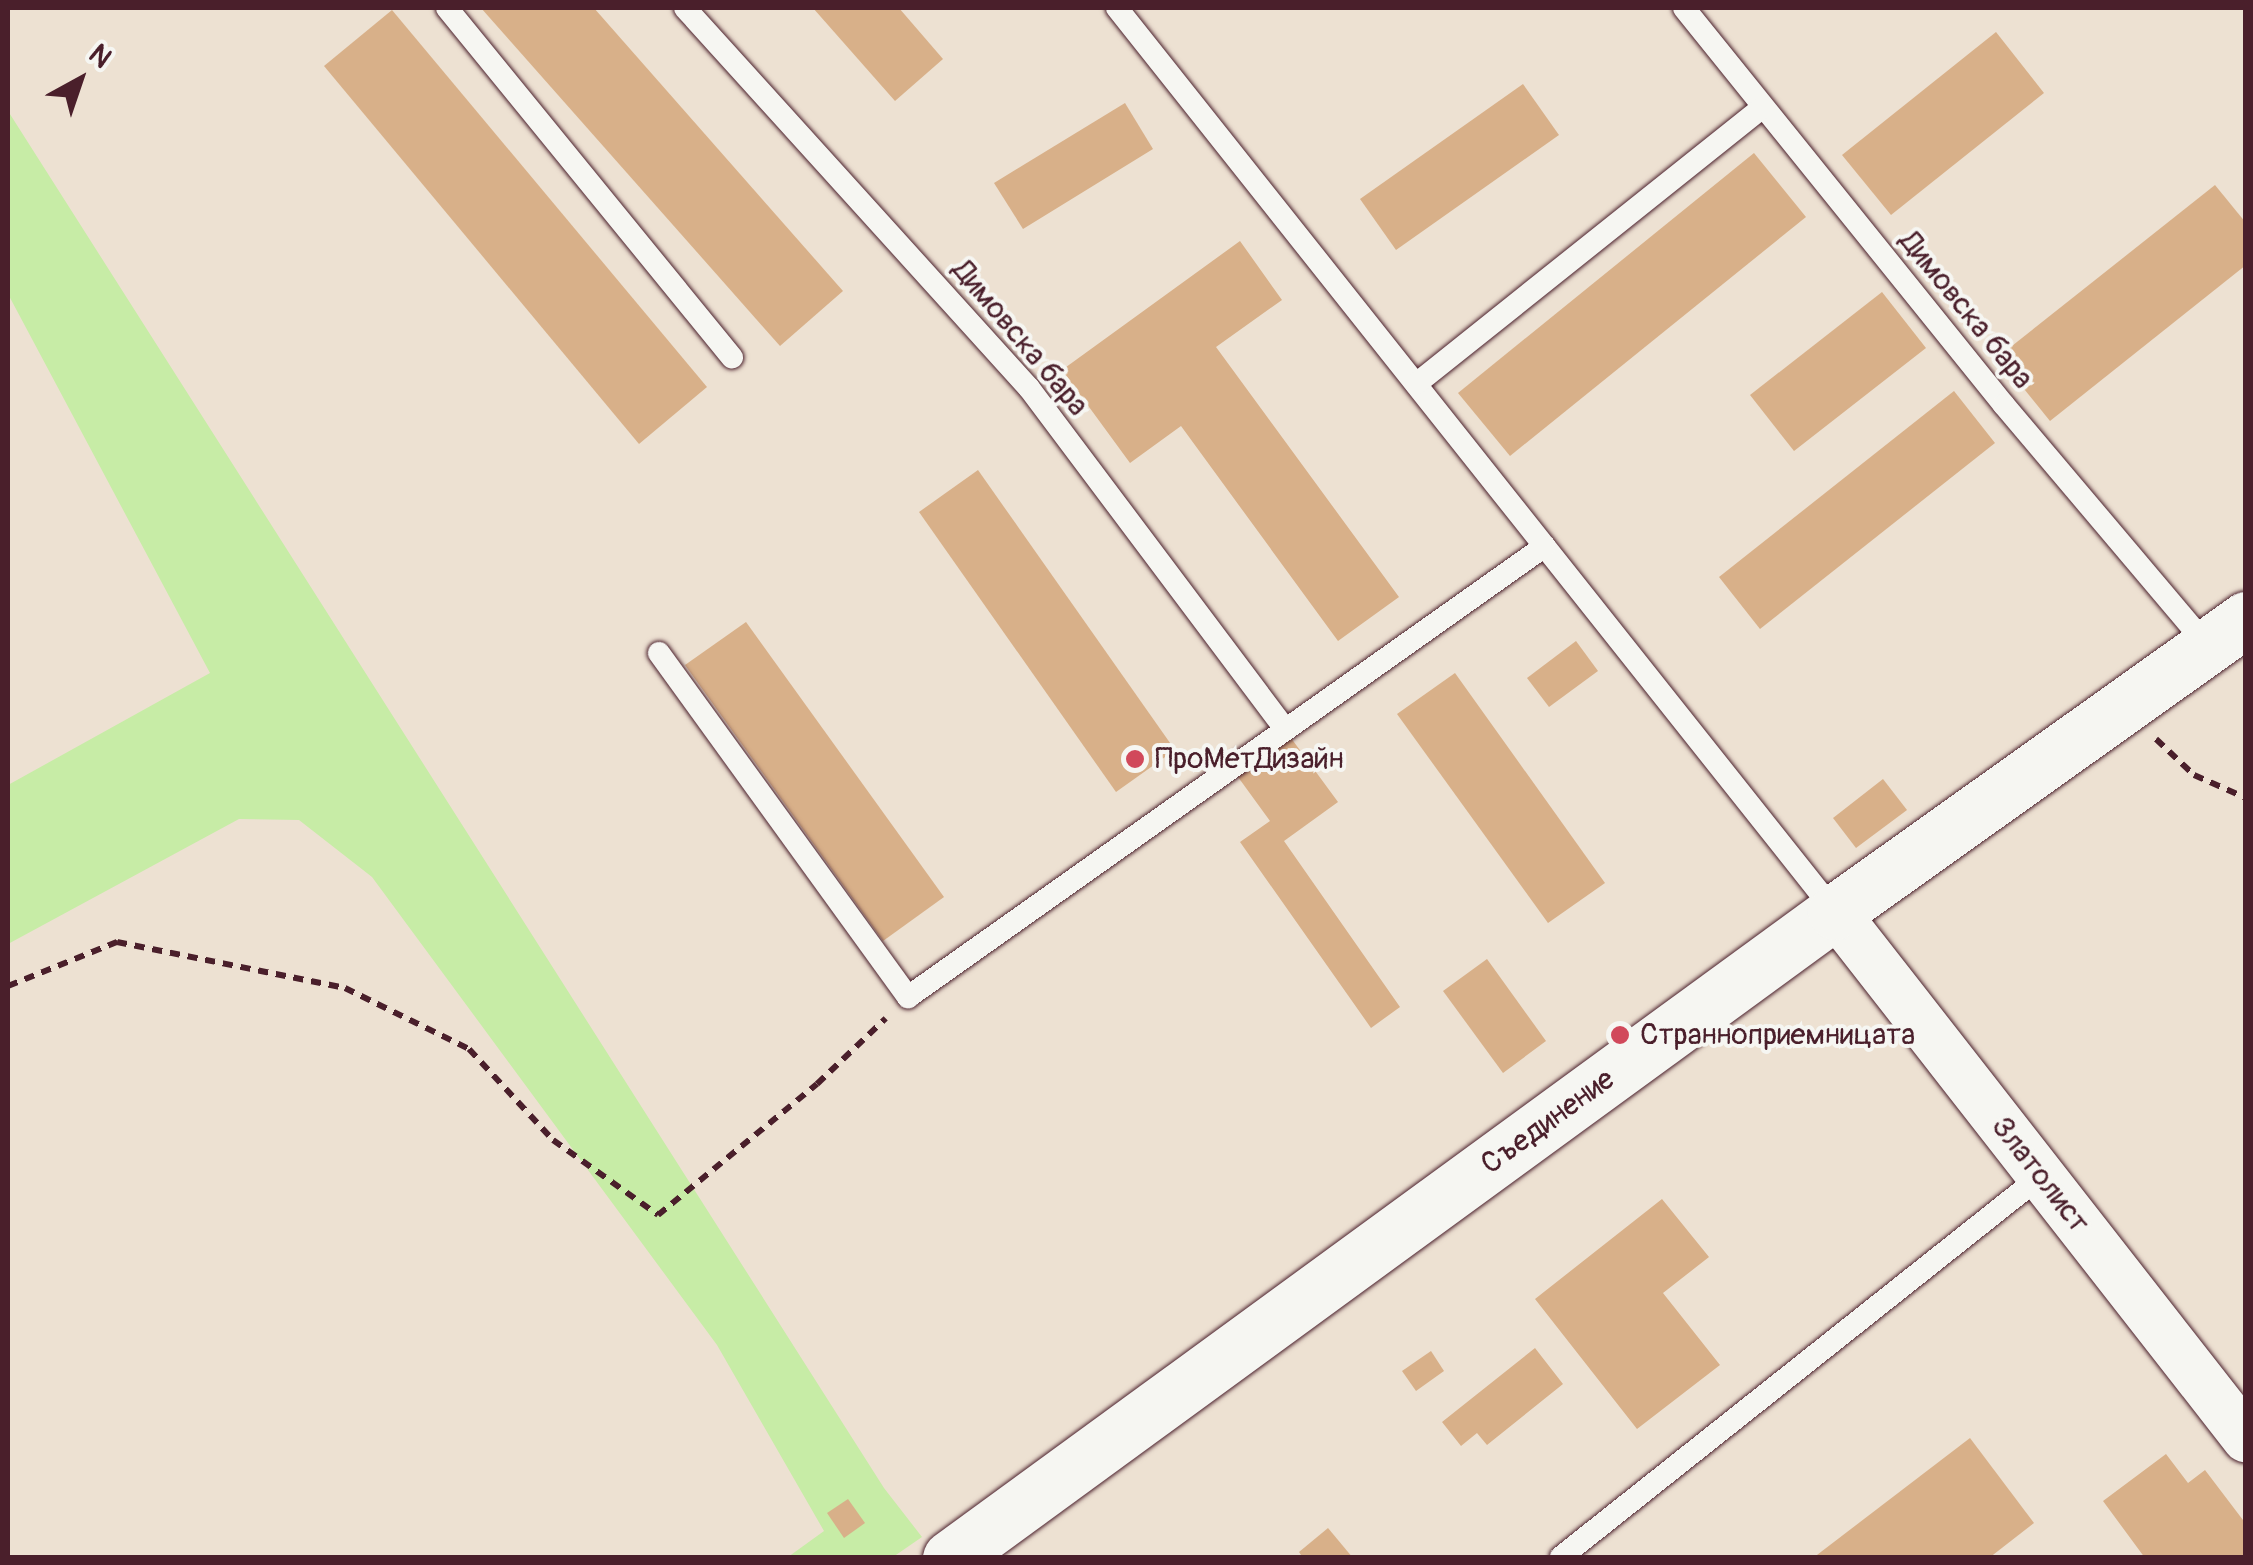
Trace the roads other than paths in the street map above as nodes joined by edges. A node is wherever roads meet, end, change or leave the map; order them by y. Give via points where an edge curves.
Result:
1 (448, 8) edge
2 (686, 8) edge
3 (1117, 8) edge
4 (1684, 8) edge
5 (1763, 107) junction
6 (732, 358) dead end
7 (1416, 384) junction
8 (1545, 546) junction
9 (2227, 633) edge
10 (659, 653) dead end
11 (1284, 728) junction
12 (1835, 912) junction
13 (2041, 1176) junction
14 (2246, 1438) edge
15 (1561, 1556) edge
16 (950, 1558) edge

1 - 6 lane
2 - 11 lane, Димовска бара via 1029,388
3 - 7 lane
4 - 5 lane, Димовска бара
5 - 7 lane
5 - 9 lane, Димовска бара via 2004,405
7 - 8 lane
8 - 11 lane
8 - 12 lane
9 - 12 street, Съединение
10 - 11 lane via 908,996
12 - 13 street, Златолист
12 - 16 street, Съединение
13 - 14 street, Златолист
13 - 15 lane

